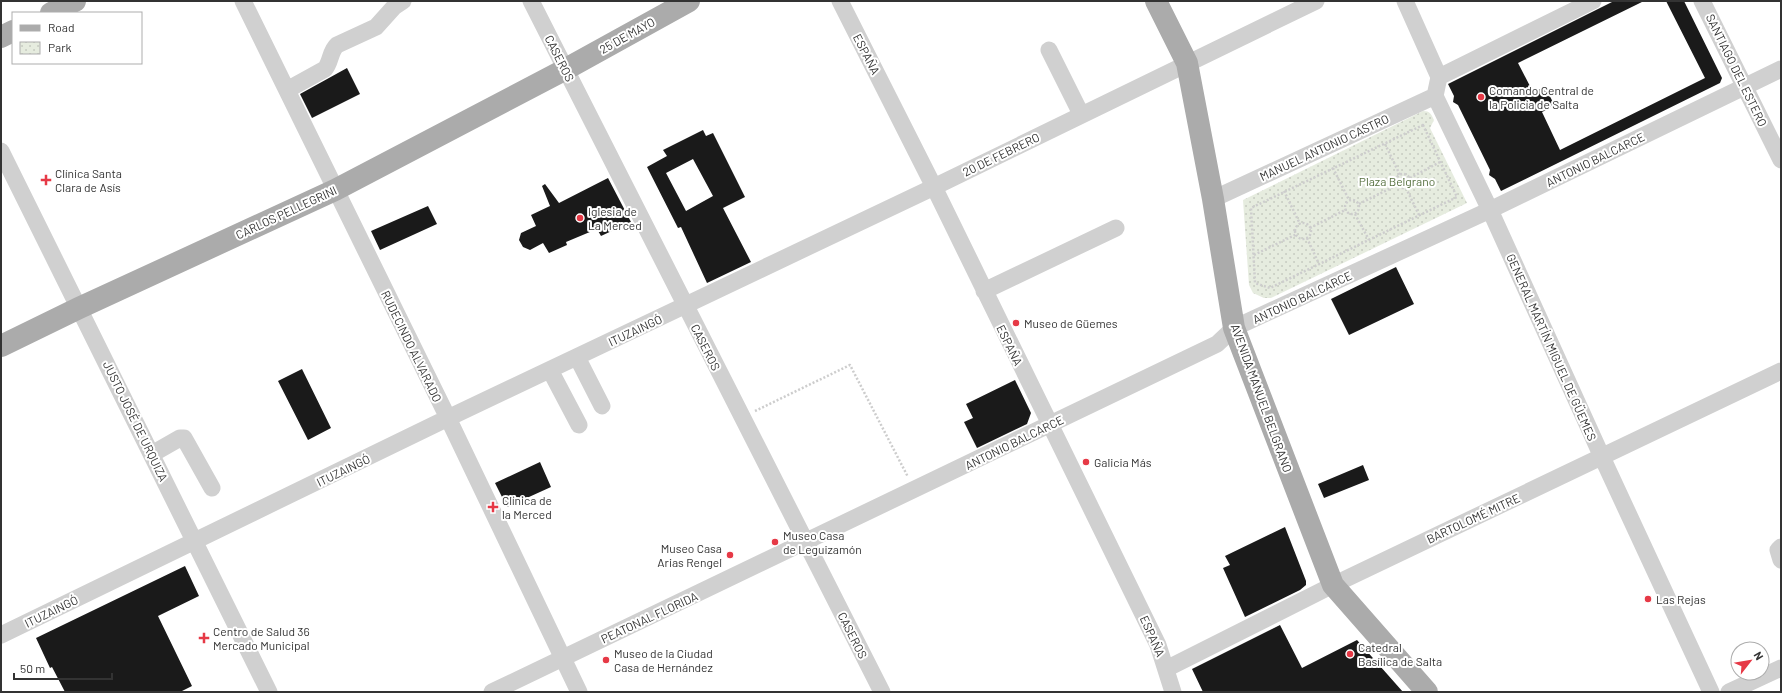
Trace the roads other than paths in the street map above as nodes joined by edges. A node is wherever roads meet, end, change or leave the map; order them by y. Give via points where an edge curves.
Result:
1 (75, 1) edge
2 (243, 1) edge
3 (403, 1) edge
4 (532, 1) edge
5 (689, 1) edge
6 (840, 1) edge
7 (1156, 1) edge
8 (1316, 1) edge
9 (1404, 1) edge
10 (1593, 1) edge
11 (1702, 1) edge
12 (1292, 6) edge
13 (52, 12) edge
14 (12, 32) edge
15 (1, 37) edge
16 (1049, 50) dead end
17 (1187, 63) junction
18 (566, 69) junction
19 (1781, 69) edge
20 (1439, 77) junction
21 (1745, 86) junction
22 (287, 90) junction
23 (1434, 96) junction
24 (1081, 114) junction
25 (1, 151) edge
26 (1781, 160) edge
27 (934, 187) junction
28 (335, 190) junction
29 (1213, 199) junction
30 (1490, 210) junction
31 (1116, 228) dead end
32 (984, 291) junction
33 (686, 306) junction
34 (79, 308) junction
35 (1234, 328) junction
36 (1, 346) edge
37 (577, 357) junction
38 (550, 370) junction
39 (1781, 371) edge
40 (602, 406) dead end
41 (448, 418) junction
42 (578, 425) dead end
43 (1049, 425) junction
44 (152, 454) junction
45 (1602, 457) junction
46 (212, 488) dead end
47 (196, 542) junction
48 (807, 542) junction
49 (1781, 547) edge
50 (1781, 560) edge
51 (1333, 585) junction
52 (1, 635) edge
53 (563, 658) junction
54 (1781, 668) edge
55 (1166, 669) junction
56 (269, 692) edge
57 (492, 692) edge
58 (579, 692) edge
59 (882, 692) edge
60 (1173, 692) edge
61 (1426, 692) edge
62 (1711, 692) edge
63 (1729, 692) edge

1 - 13 main road
2 - 22 street, RUDECINDO ALVARADO
3 - 22 street via 376,27 333,48 325,69
4 - 18 street, CASEROS
5 - 18 main road, 25 DE MAYO
6 - 27 street, ESPAÑA
7 - 17 main road, AVENIDA MANUEL BELGRANO
8 - 12 street, 20 DE FEBRERO
9 - 20 street
10 - 20 street
11 - 21 street, SANTIAGO DEL ESTERO
12 - 17 street, 20 DE FEBRERO
14 - 15 main road
16 - 24 street
17 - 24 street, 20 DE FEBRERO
17 - 29 main road, AVENIDA MANUEL BELGRANO
18 - 28 main road, CARLOS PELLEGRINI
18 - 33 street, CASEROS
19 - 21 street, ANTONIO BALCARCE
20 - 23 street
21 - 26 street, SANTIAGO DEL ESTERO
21 - 30 street, ANTONIO BALCARCE
22 - 28 street, RUDECINDO ALVARADO
23 - 29 street, MANUEL ANTONIO CASTRO
23 - 30 street, GENERAL MARTÍN MIGUEL DE GÜEMES
24 - 27 street, 20 DE FEBRERO
25 - 34 street, JUSTO JOSÉ DE URQUIZA
27 - 32 street, ESPAÑA
27 - 33 street, 20 DE FEBRERO
28 - 34 main road, CARLOS PELLEGRINI
28 - 41 street, RUDECINDO ALVARADO
29 - 35 main road, AVENIDA MANUEL BELGRANO
30 - 35 street, ANTONIO BALCARCE
30 - 45 street, GENERAL MARTÍN MIGUEL DE GÜEMES
31 - 32 street
32 - 43 street, ESPAÑA
33 - 37 street, ITUZAINGÓ
33 - 48 street, CASEROS
34 - 36 main road, CARLOS PELLEGRINI
34 - 44 street, JUSTO JOSÉ DE URQUIZA
35 - 43 street, ANTONIO BALCARCE via 1217,344
35 - 51 main road, AVENIDA MANUEL BELGRANO
37 - 38 street, ITUZAINGÓ
37 - 40 street
38 - 41 street, ITUZAINGÓ
38 - 42 street
39 - 45 street, BARTOLOMÉ MITRE
41 - 47 street, ITUZAINGÓ
41 - 53 street, RUDECINDO ALVARADO
43 - 48 street, ANTONIO BALCARCE
43 - 55 street, ESPAÑA via 1158,645
44 - 46 street via 184,438
44 - 47 street, JUSTO JOSÉ DE URQUIZA
45 - 51 street, BARTOLOMÉ MITRE
45 - 62 street, GENERAL MARTÍN MIGUEL DE GÜEMES
47 - 52 street, ITUZAINGÓ
47 - 56 street, JUSTO JOSÉ DE URQUIZA
48 - 53 street, PEATONAL FLORIDA
48 - 59 street, CASEROS
49 - 50 street via 1778,550
51 - 55 street, BARTOLOMÉ MITRE
51 - 61 main road, AVENIDA MANUEL BELGRANO
53 - 57 street, PEATONAL FLORIDA
53 - 58 street, RUDECINDO ALVARADO
54 - 63 street
55 - 60 street, ESPAÑA

